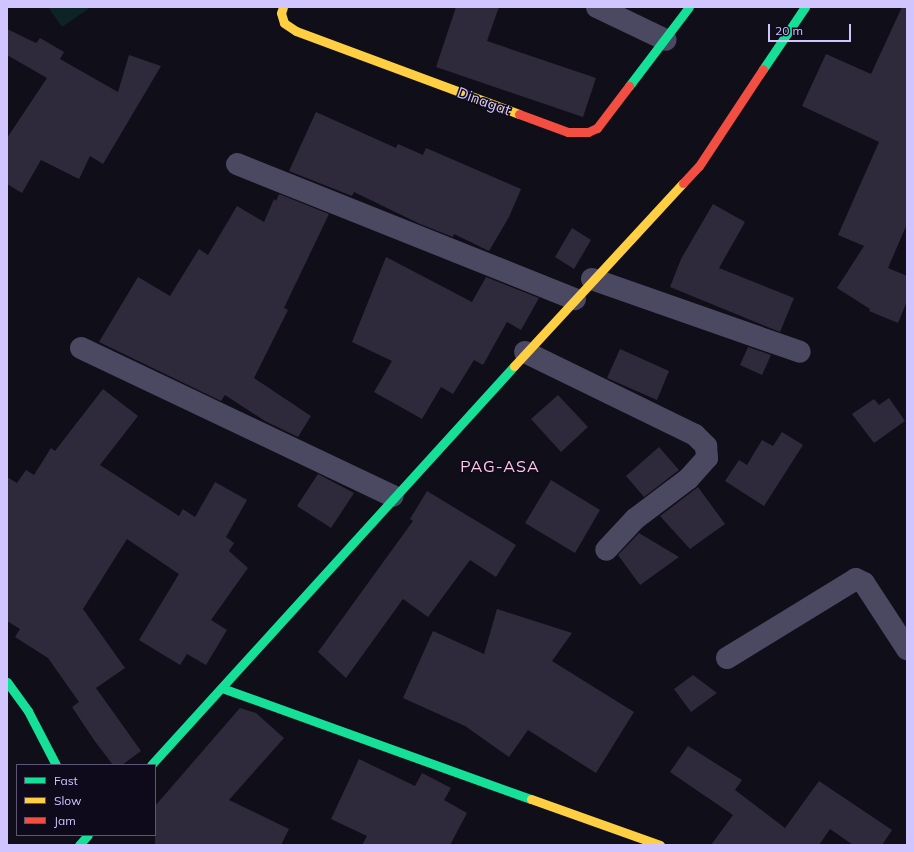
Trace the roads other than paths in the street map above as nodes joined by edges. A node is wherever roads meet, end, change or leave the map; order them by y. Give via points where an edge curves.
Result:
1 (283, 7) edge
2 (597, 7) edge
3 (689, 7) edge
4 (805, 7) edge
5 (666, 40) junction
6 (237, 164) dead end
7 (592, 279) junction
8 (575, 299) junction
9 (81, 348) dead end
10 (525, 352) junction
11 (800, 352) dead end
12 (393, 496) junction
13 (606, 550) dead end
14 (907, 649) edge
15 (727, 658) dead end
16 (7, 682) edge
17 (222, 688) junction
18 (56, 764) edge
19 (153, 764) edge
20 (660, 845) edge

1 - 5 street, Dinagat via 281,13 284,23 296,31 568,132 588,132 597,128
2 - 5 street
3 - 5 street, Dinagat
4 - 7 street via 699,166
6 - 8 street
7 - 8 street
7 - 11 street
8 - 10 street
9 - 12 street
10 - 12 street
10 - 13 street via 695,435 706,446 707,458 688,479 635,519
12 - 17 street
14 - 15 street via 864,583 856,578
16 - 18 street via 36,724
17 - 19 street
17 - 20 street

